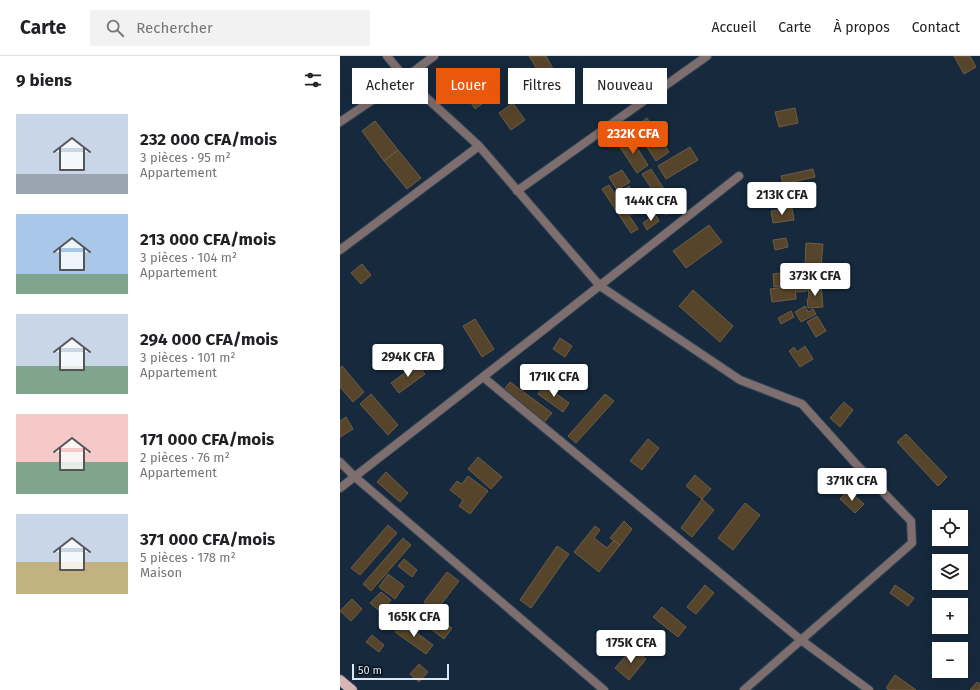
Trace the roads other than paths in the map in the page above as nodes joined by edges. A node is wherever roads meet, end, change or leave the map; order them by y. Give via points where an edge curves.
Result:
1 (387, 56) edge
2 (434, 56) edge
3 (707, 56) edge
4 (397, 68) edge
5 (418, 68) edge
6 (428, 99) edge
7 (367, 104) edge
8 (340, 122) edge
9 (479, 146) junction
10 (739, 176) dead end
11 (517, 191) junction
12 (340, 250) edge
13 (600, 286) junction
14 (483, 377) junction
15 (340, 462) edge
16 (355, 477) junction
17 (340, 488) edge
18 (801, 640) junction
19 (340, 680) edge
20 (352, 690) edge
21 (604, 690) edge
22 (744, 690) edge
23 (869, 690) edge

1 - 4 street
2 - 5 street
3 - 11 street
6 - 9 street
7 - 8 street
9 - 11 street
9 - 12 street
10 - 13 street
11 - 13 street
13 - 14 street
13 - 18 street via 740,380 802,404 911,520 912,543
14 - 16 street
14 - 18 street
15 - 16 street
16 - 17 street
16 - 21 street
18 - 22 street
18 - 23 street
19 - 20 main road

